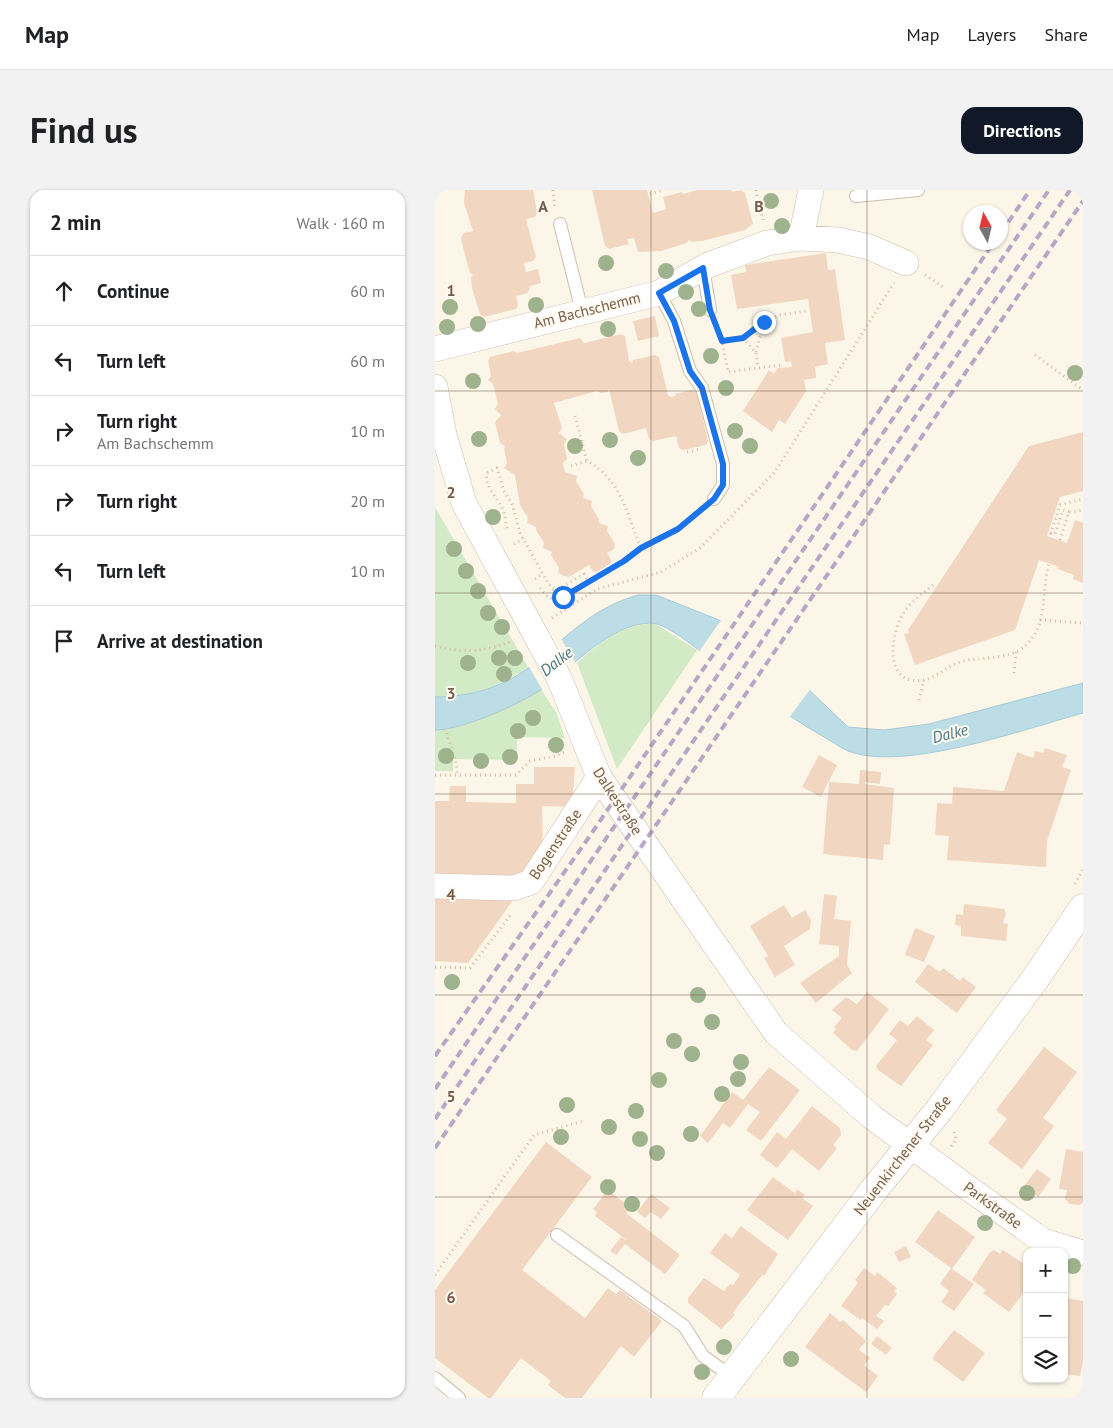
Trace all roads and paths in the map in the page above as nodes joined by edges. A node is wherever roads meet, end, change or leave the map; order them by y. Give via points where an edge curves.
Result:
1 (663, 190) edge
2 (756, 190) edge
3 (811, 190) edge
4 (917, 190) edge
5 (651, 194) dead end
6 (856, 196) dead end
7 (560, 224) dead end
8 (801, 238) junction
9 (767, 243) junction
10 (906, 263) joint
11 (703, 268) junction
12 (659, 293) junction
13 (710, 310) joint
14 (582, 311) junction
15 (807, 311) dead end
16 (764, 322) junction
17 (743, 338) junction
18 (722, 341) junction
19 (435, 349) edge
20 (756, 353) junction
21 (1035, 355) dead end
22 (781, 365) dead end
23 (759, 368) junction
24 (435, 387) edge
25 (1083, 390) edge
26 (575, 416) dead end
27 (587, 461) junction
28 (571, 466) dead end
29 (714, 499) joint
30 (1083, 499) edge
31 (1083, 510) edge
32 (1069, 512) junction
33 (509, 535) dead end
34 (512, 539) dead end
35 (523, 539) junction
36 (1060, 540) dead end
37 (514, 544) junction
38 (641, 548) junction
39 (518, 551) dead end
40 (1049, 564) dead end
41 (531, 572) dead end
42 (543, 574) junction
43 (535, 579) junction
44 (588, 581) junction
45 (933, 585) dead end
46 (1040, 620) junction
47 (1083, 623) edge
48 (533, 631) junction
49 (435, 646) edge
50 (1016, 652) junction
51 (1014, 673) dead end
52 (924, 680) junction
53 (919, 700) dead end
54 (447, 733) dead end
55 (569, 748) dead end
56 (435, 775) edge
57 (457, 775) junction
58 (599, 777) junction
59 (435, 886) edge
60 (523, 886) junction
61 (1083, 908) edge
62 (435, 967) edge
63 (583, 1120) dead end
64 (956, 1140) dead end
65 (953, 1144) dead end
66 (910, 1146) junction
67 (557, 1235) dead end
68 (1083, 1253) edge
69 (435, 1275) edge
70 (435, 1378) edge
71 (724, 1388) edge
72 (459, 1398) edge

1 - 5 path
2 - 9 path
3 - 8 street
4 - 6 lane
7 - 14 lane
8 - 9 street, Am Bachschemm
8 - 10 street, Am Bachschemm via 869,246
9 - 11 street, Am Bachschemm
10 - 48 path via 775,472 700,548 661,572 597,589
11 - 12 street, Am Bachschemm
11 - 13 lane
12 - 14 street, Am Bachschemm
12 - 29 lane via 674,321 690,371 702,388 720,454 723,485
13 - 18 path
14 - 19 street, Am Bachschemm
15 - 16 path via 779,315
16 - 17 path
16 - 20 path
17 - 18 path
17 - 20 path
18 - 23 path via 728,372
20 - 23 path
21 - 25 path
22 - 23 path
24 - 48 street, Dalkestraße via 444,435 464,503
26 - 27 path
27 - 28 path
27 - 38 path via 612,481 623,500
29 - 38 path via 678,529
30 - 32 path via 1059,505 1051,532 1055,534 1063,510
31 - 32 path
32 - 36 path
33 - 35 path via 503,510 486,477 497,468
34 - 37 path
35 - 37 path
35 - 42 path
37 - 39 path
38 - 44 path
40 - 46 path
41 - 43 path
42 - 43 path
42 - 44 path via 553,589 584,574
43 - 44 path via 548,597 555,600
45 - 52 path via 905,611 893,644 893,658 903,677
46 - 47 path
46 - 50 path via 1034,634
48 - 49 path via 492,649 473,652
48 - 58 street, Dalkestraße via 560,680
50 - 51 path
50 - 52 path via 958,663
52 - 53 path
54 - 57 path via 458,762
55 - 57 path via 556,756 531,762 516,775
56 - 57 path
58 - 60 street, Bogenstraße via 531,882
58 - 66 street, Dalkestraße via 775,1033
59 - 60 street, Bogenstraße
60 - 62 path via 523,898 470,968
61 - 66 main road, Neuenkirchener Straße via 1035,979
63 - 69 path via 534,1135
64 - 65 path
66 - 68 street, Parkstraße via 1043,1241
66 - 71 main road, Neuenkirchener Straße
67 - 71 lane via 684,1326
70 - 72 lane

